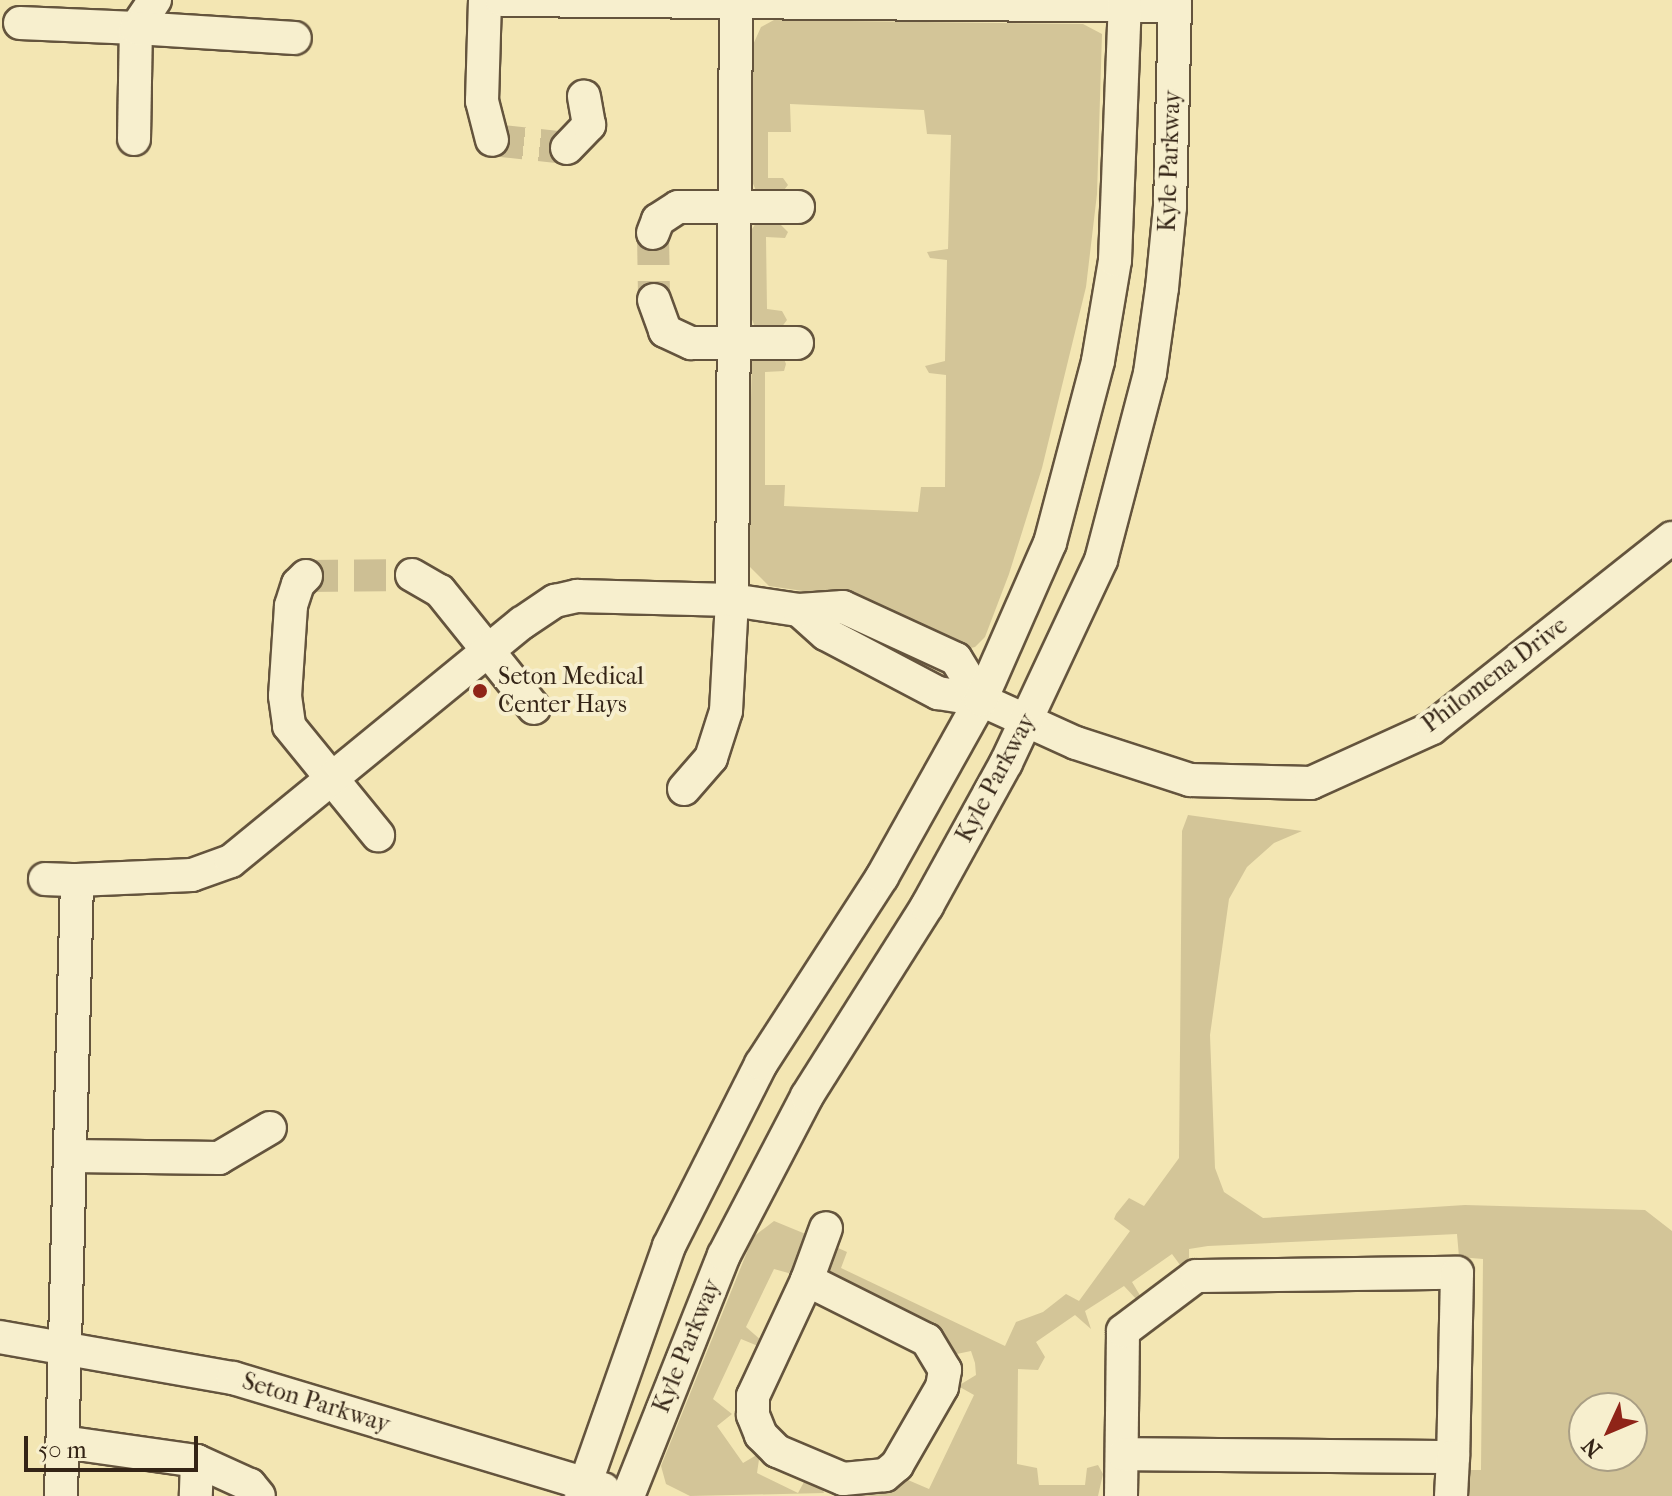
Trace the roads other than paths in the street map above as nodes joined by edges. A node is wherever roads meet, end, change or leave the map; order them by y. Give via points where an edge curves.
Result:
1 (155, 0) edge
2 (485, 0) edge
3 (502, 0) edge
4 (736, 2) edge
5 (1175, 3) edge
6 (1124, 4) edge
7 (20, 23) dead end
8 (136, 28) junction
9 (295, 38) dead end
10 (584, 96) dead end
11 (134, 139) dead end
12 (492, 140) dead end
13 (567, 148) dead end
14 (735, 207) junction
15 (798, 207) dead end
16 (653, 233) dead end
17 (654, 300) tunnel mouth
18 (734, 343) junction
19 (797, 343) dead end
20 (1672, 538) edge
21 (412, 575) tunnel mouth
22 (306, 576) dead end
23 (732, 600) junction
24 (488, 651) junction
25 (981, 700) junction
26 (534, 708) dead end
27 (1027, 723) junction
28 (332, 779) junction
29 (684, 789) dead end
30 (378, 835) dead end
31 (45, 879) dead end
32 (77, 880) junction
33 (270, 1128) dead end
34 (72, 1156) junction
35 (826, 1228) dead end
36 (805, 1284) junction
37 (0, 1337) edge
38 (69, 1346) junction
39 (63, 1442) junction
40 (1124, 1454) junction
41 (1453, 1457) junction
42 (197, 1461) junction
43 (851, 1485) edge
44 (583, 1490) edge
45 (61, 1496) edge
46 (196, 1496) edge
47 (259, 1496) edge
48 (627, 1496) edge
49 (1121, 1496) edge
50 (1451, 1496) edge

1 - 8 street
2 - 12 street via 483,91
3 - 4 street
4 - 6 street
4 - 14 street
5 - 6 street
5 - 27 street, Kyle Parkway via 1170,207 1150,373 1101,560
6 - 25 street, Kyle Parkway via 1115,260 1098,361 1050,543
7 - 8 street
8 - 9 street
8 - 11 street
10 - 13 street via 589,125
14 - 15 street
14 - 16 street via 678,207 658,220
14 - 18 street
17 - 18 street via 659,322 674,338
18 - 19 street
18 - 23 street
20 - 27 street, Philomena Drive via 1432,728 1311,783 1190,780
21 - 24 street via 440,591
22 - 28 street via 291,606 286,712 295,737
23 - 24 street via 600,595 555,601
23 - 25 street via 799,610 843,607 956,659
23 - 29 street via 722,733 711,758
24 - 26 street
24 - 28 street
25 - 27 street, Philomena Drive
25 - 44 street, Kyle Parkway via 882,877 761,1064 669,1246
27 - 48 street, Kyle Parkway via 927,906 807,1096 679,1363
28 - 30 street
28 - 32 street via 214,871
31 - 32 street
32 - 34 street
33 - 34 street via 219,1158
34 - 38 street
35 - 36 street
36 - 43 street via 753,1396 753,1415 761,1435 777,1451
36 - 43 street via 927,1340 945,1370 942,1387 897,1465
37 - 38 street, Seton Parkway
38 - 39 street
38 - 44 street, Seton Parkway via 233,1378
39 - 42 street
39 - 45 street
40 - 41 street
40 - 41 street via 1123,1331 1196,1276 1457,1273
40 - 49 street
41 - 50 street
42 - 46 street
42 - 47 street via 250,1485
44 - 48 street, Seton Parkway

